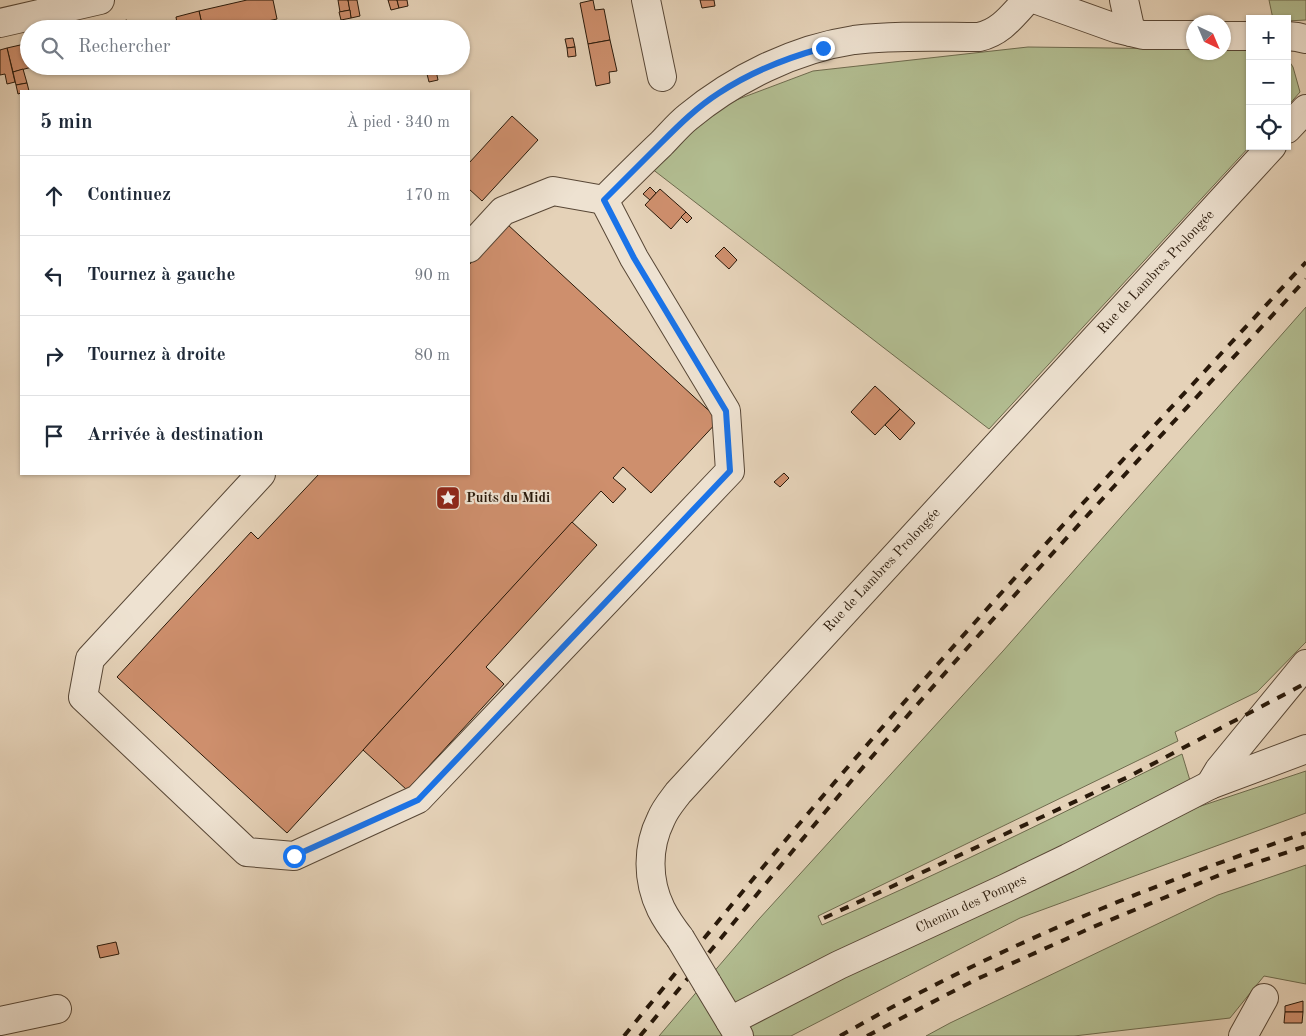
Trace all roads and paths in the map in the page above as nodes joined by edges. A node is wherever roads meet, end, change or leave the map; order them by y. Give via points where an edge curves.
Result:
1 (100, 0) edge
2 (646, 0) edge
3 (1027, 0) edge
4 (1037, 0) edge
5 (1124, 0) edge
6 (0, 23) edge
7 (1131, 32) junction
8 (1186, 35) edge
9 (1231, 36) edge
10 (1246, 36) edge
11 (1291, 36) edge
12 (1306, 39) edge
13 (662, 77) dead end
14 (1306, 109) edge
15 (1291, 125) edge
16 (1268, 150) edge
17 (604, 200) junction
18 (470, 247) edge
19 (259, 475) edge
20 (1306, 664) edge
21 (1306, 749) edge
22 (1210, 785) junction
23 (1264, 998) dead end
24 (57, 1009) dead end
25 (0, 1021) edge
26 (735, 1028) edge
27 (1244, 1036) edge

1 - 6 street
2 - 13 street
3 - 17 street via 997,30 979,37 854,40 804,53 750,75 686,119
4 - 7 street
5 - 7 street
7 - 8 street
9 - 10 street
11 - 12 street
14 - 15 street
16 - 26 street, Rue de Lambres Prolongée, bridge via 678,793 661,818 652,845 652,885 661,909
17 - 18 street via 553,191 503,211
17 - 19 street via 634,258 726,411 730,471 418,800 294,856 247,852 83,697 90,659
20 - 22 street, Chemin des Pompes
21 - 22 street, Chemin des Pompes
22 - 26 street, Chemin des Pompes via 1060,862 839,965
23 - 27 street
24 - 25 street

